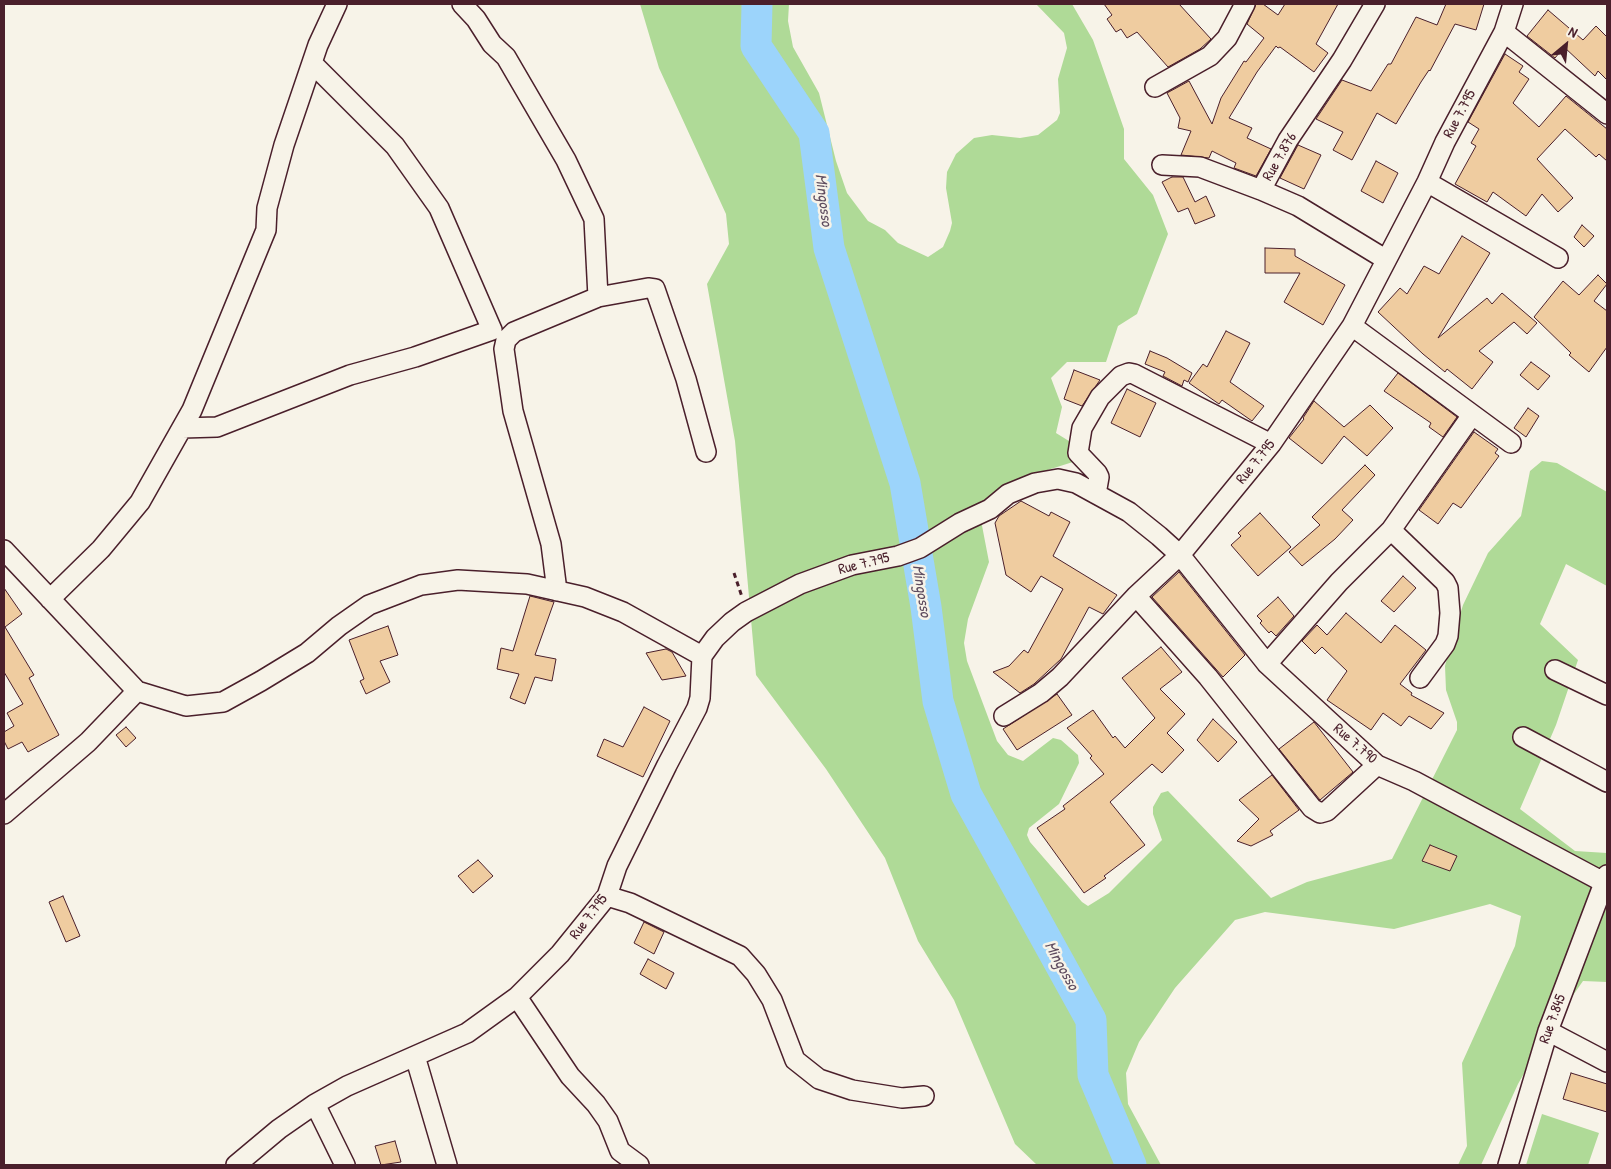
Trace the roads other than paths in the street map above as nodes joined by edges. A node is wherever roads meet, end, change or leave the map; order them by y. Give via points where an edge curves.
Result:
1 (337, 4) edge
2 (462, 4) edge
3 (1245, 4) edge
4 (1376, 4) edge
5 (1513, 4) edge
6 (1504, 32) junction
7 (312, 63) junction
8 (1155, 87) dead end
9 (1607, 114) edge
10 (1162, 165) dead end
11 (1427, 182) junction
12 (1261, 190) junction
13 (1558, 258) dead end
14 (1385, 259) junction
15 (598, 297) junction
16 (1352, 326) junction
17 (1472, 415) junction
18 (182, 428) junction
19 (1511, 443) dead end
20 (1271, 444) junction
21 (706, 452) dead end
22 (1096, 494) junction
23 (1391, 530) junction
24 (4, 550) edge
25 (1180, 555) junction
26 (557, 591) junction
27 (1136, 596) junction
28 (50, 599) junction
29 (702, 656) junction
30 (1267, 664) junction
31 (1555, 670) dead end
32 (1420, 678) dead end
33 (137, 691) junction
34 (1607, 695) edge
35 (1004, 716) dead end
36 (1523, 737) dead end
37 (1377, 765) junction
38 (1607, 782) edge
39 (4, 814) edge
40 (1606, 881) edge
41 (608, 896) junction
42 (517, 996) junction
43 (1548, 1031) junction
44 (415, 1056) junction
45 (1607, 1062) edge
46 (924, 1096) dead end
47 (315, 1104) junction
48 (236, 1165) edge
49 (345, 1165) edge
50 (447, 1165) edge
51 (638, 1165) edge
52 (1508, 1165) edge

1 - 7 street
2 - 15 street via 506,58 566,160 590,211 596,232
3 - 8 street via 1227,38 1210,56
4 - 12 street, Rue 7.876 via 1288,140
5 - 6 street, Rue 7.795
6 - 9 street
6 - 11 street, Rue 7.795 via 1444,142
7 - 18 street via 284,146 270,199 266,230
7 - 18 street via 396,146 439,208 492,330 350,375 217,427
10 - 12 street via 1200,167
11 - 13 street
11 - 14 street, Rue 7.795
12 - 14 street, Rue 7.876 via 1298,206
14 - 16 street, Rue 7.795
15 - 21 street via 655,289 686,379
15 - 26 street via 514,332 506,340 504,349 513,411 551,544
16 - 17 street
16 - 20 street, Rue 7.795
17 - 19 street
17 - 23 street
18 - 28 street via 140,502 101,549
20 - 22 street via 1134,374 1120,376 1090,412 1079,442 1078,453 1099,478
20 - 25 street, Rue 7.795
22 - 25 street, Rue 7.795 via 1129,512
22 - 29 street, Rue 7.795 via 1076,483 1058,479 1035,483 1008,494 990,509 920,548 852,565 800,584 746,612 715,638
23 - 30 street
23 - 32 street via 1448,588 1448,636
24 - 28 street
25 - 27 street
25 - 30 street, Rue 7.790
26 - 29 street via 585,597 623,612
26 - 33 street via 527,584 481,581 458,580 421,585 369,605 307,653 223,702 186,706
27 - 35 street via 1060,677
27 - 37 street via 1208,678 1312,808 1320,813 1327,811
28 - 33 street
29 - 41 street, Rue 7.795 via 697,708 617,866
30 - 37 street, Rue 7.790
31 - 34 street
33 - 39 street via 82,747
36 - 38 street
37 - 40 street, Rue 7.790
40 - 43 street, Rue 7.845
41 - 42 street, Rue 7.795 via 560,954
41 - 46 street via 740,956 772,1000 795,1060 819,1079 852,1090 902,1098
42 - 44 street, Rue 7.795 via 467,1033
42 - 51 street via 570,1076 608,1121 620,1150
43 - 45 street
43 - 52 street, Rue 7.845
44 - 47 street, Rue 7.795
44 - 50 street
47 - 48 street, Rue 7.795
47 - 49 street

